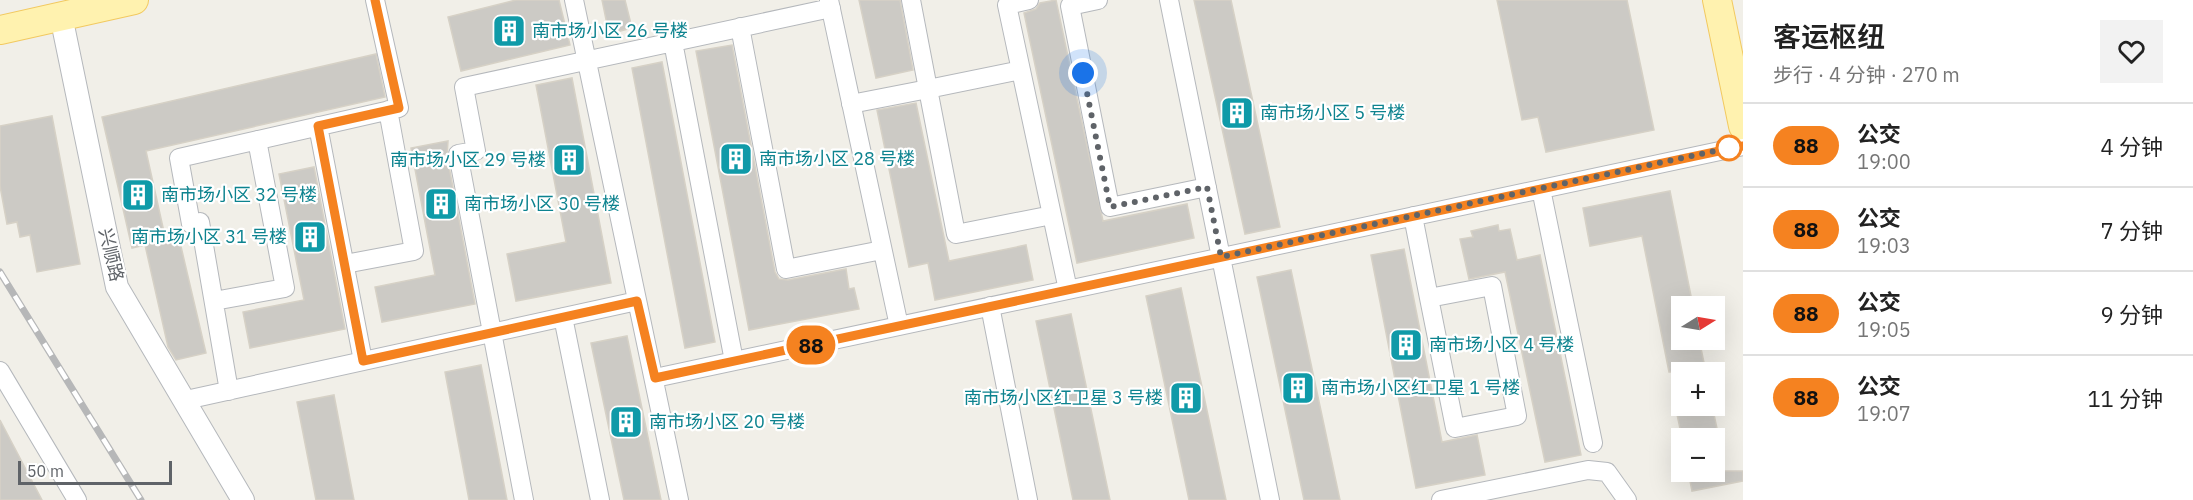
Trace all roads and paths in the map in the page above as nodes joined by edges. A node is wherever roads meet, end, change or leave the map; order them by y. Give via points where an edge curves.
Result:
1 (134, 0) edge
2 (375, 0) edge
3 (574, 0) edge
4 (911, 0) edge
5 (1029, 0) edge
6 (1098, 0) edge
7 (1169, 0) edge
8 (1717, 0) edge
9 (1006, 2) edge
10 (1069, 3) edge
11 (830, 4) edge
12 (61, 16) junction
13 (740, 27) junction
14 (0, 30) edge
15 (672, 42) junction
16 (586, 60) junction
17 (1021, 70) junction
18 (928, 89) junction
19 (851, 104) junction
20 (388, 110) junction
21 (318, 126) junction
22 (1743, 126) edge
23 (257, 140) junction
24 (1743, 146) edge
25 (1207, 187) junction
26 (1541, 189) junction
27 (1052, 215) junction
28 (1413, 216) junction
29 (882, 250) junction
30 (1221, 257) junction
31 (345, 264) junction
32 (1068, 290) junction
33 (1429, 298) junction
34 (214, 301) junction
35 (637, 301) junction
36 (990, 306) junction
37 (563, 317) junction
38 (899, 326) junction
39 (492, 333) junction
40 (363, 361) junction
41 (734, 361) junction
42 (0, 371) edge
43 (655, 378) junction
44 (229, 391) junction
45 (186, 400) junction
46 (1593, 442) dead end
47 (77, 500) edge
48 (243, 500) edge
49 (524, 500) edge
50 (600, 500) edge
51 (679, 500) edge
52 (1028, 500) edge
53 (1270, 500) edge
54 (1441, 500) edge
55 (1627, 500) edge

1 - 12 main road
2 - 20 street via 399,108
3 - 16 street
4 - 18 street
5 - 9 street
6 - 10 street
7 - 25 street
8 - 22 main road
9 - 17 street
10 - 25 street via 1110,207
11 - 13 street
11 - 19 street
12 - 14 main road
12 - 45 street, 兴顺路 via 117,287
13 - 15 street
13 - 29 street via 786,269
15 - 16 street
15 - 41 street
16 - 35 street
16 - 39 street via 464,87 476,151 458,154
17 - 18 street
17 - 27 street
18 - 19 street
18 - 27 street via 956,234
19 - 29 street
20 - 21 street
20 - 31 street via 414,251
21 - 23 street
21 - 31 street
23 - 34 street via 285,288
23 - 34 street via 178,158 191,224 200,222
24 - 26 street
25 - 30 street
26 - 28 street
26 - 46 street
27 - 32 street
28 - 30 street
28 - 33 street
29 - 38 street
30 - 32 street
30 - 53 street
31 - 40 street
32 - 36 street
33 - 33 street via 1455,428 1517,416 1491,286
34 - 44 street
35 - 37 street
35 - 43 street
36 - 38 street
36 - 52 street
37 - 39 street
37 - 50 street
38 - 41 street
39 - 40 street
39 - 49 street
40 - 44 street
41 - 43 street
42 - 47 street
43 - 51 street
44 - 45 street
45 - 48 street, 兴顺路
54 - 55 street via 1588,470 1607,472

